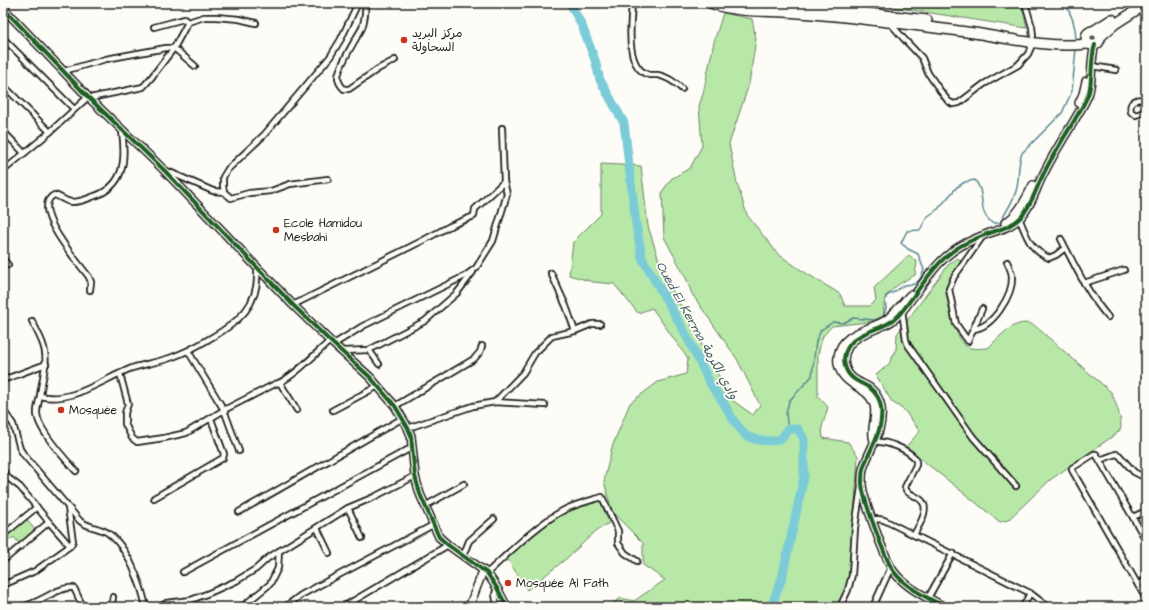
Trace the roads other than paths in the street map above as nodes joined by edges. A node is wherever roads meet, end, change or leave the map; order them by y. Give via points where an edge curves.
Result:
1 (358, 3) edge
2 (365, 3) edge
3 (632, 3) edge
4 (710, 3) edge
5 (733, 3) edge
6 (1025, 3) edge
7 (1136, 3) edge
8 (1146, 4) edge
9 (3, 8) edge
10 (188, 22) junction
11 (890, 22) junction
12 (256, 23) dead end
13 (154, 27) dead end
14 (3, 38) edge
15 (1033, 39) junction
16 (1085, 41) junction
17 (174, 48) junction
18 (396, 60) dead end
19 (195, 66) dead end
20 (1092, 66) junction
21 (1116, 70) dead end
22 (64, 71) junction
23 (3, 85) edge
24 (682, 89) dead end
25 (89, 97) junction
26 (1146, 100) edge
27 (74, 109) junction
28 (1146, 111) edge
29 (122, 128) junction
30 (502, 128) dead end
31 (3, 131) edge
32 (50, 132) junction
33 (24, 153) junction
34 (3, 170) edge
35 (164, 170) junction
36 (328, 179) dead end
37 (504, 182) junction
38 (224, 192) junction
39 (1018, 216) junction
40 (984, 235) junction
41 (1061, 239) dead end
42 (1066, 248) junction
43 (3, 259) edge
44 (1007, 262) dead end
45 (8, 265) dead end
46 (257, 266) junction
47 (476, 268) junction
48 (1124, 270) dead end
49 (551, 274) dead end
50 (1084, 283) junction
51 (90, 290) dead end
52 (294, 305) junction
53 (901, 308) junction
54 (982, 309) dead end
55 (1108, 318) dead end
56 (32, 321) dead end
57 (600, 324) dead end
58 (974, 328) junction
59 (575, 331) junction
60 (332, 343) junction
61 (482, 346) dead end
62 (369, 350) junction
63 (188, 351) junction
64 (342, 351) junction
65 (46, 364) junction
66 (379, 364) dead end
67 (120, 374) junction
68 (3, 380) edge
69 (280, 383) junction
70 (378, 386) junction
71 (40, 396) junction
72 (496, 402) junction
73 (545, 405) dead end
74 (395, 406) junction
75 (3, 410) edge
76 (224, 410) junction
77 (297, 410) dead end
78 (334, 410) dead end
79 (403, 418) junction
80 (211, 419) junction
81 (408, 428) junction
82 (874, 441) junction
83 (411, 448) junction
84 (239, 451) dead end
85 (1100, 460) junction
86 (3, 471) edge
87 (76, 471) dead end
88 (415, 476) junction
89 (1146, 478) edge
90 (5, 479) edge
91 (464, 484) dead end
92 (862, 485) junction
93 (1016, 486) dead end
94 (154, 498) dead end
95 (425, 506) junction
96 (37, 507) junction
97 (68, 508) junction
98 (348, 508) junction
99 (1146, 511) edge
100 (239, 512) dead end
101 (1133, 517) junction
102 (494, 519) dead end
103 (873, 520) junction
104 (49, 522) junction
105 (433, 525) junction
106 (317, 528) junction
107 (3, 535) edge
108 (914, 535) junction
109 (362, 538) dead end
110 (1146, 540) edge
111 (448, 545) junction
112 (70, 546) junction
113 (279, 551) junction
114 (328, 553) dead end
115 (953, 553) junction
116 (463, 556) junction
117 (3, 561) edge
118 (637, 561) dead end
119 (891, 567) junction
120 (183, 572) dead end
121 (485, 572) junction
122 (1146, 580) edge
123 (3, 585) edge
124 (1138, 585) junction
125 (497, 588) junction
126 (1030, 593) junction
127 (113, 597) dead end
128 (928, 598) junction
129 (1146, 599) edge
130 (3, 605) edge
131 (243, 606) dead end
132 (8, 607) edge
133 (24, 607) edge
134 (82, 607) edge
135 (113, 607) edge
136 (146, 607) edge
137 (161, 607) edge
138 (285, 607) edge
139 (343, 607) edge
140 (468, 607) edge
141 (497, 607) edge
142 (507, 607) edge
143 (840, 607) edge
144 (873, 607) edge
145 (945, 607) edge
146 (1023, 607) edge
147 (1048, 607) edge

1 - 38 street via 330,57 264,135 228,169 223,177
2 - 18 street via 362,28 341,68 338,78 340,84 344,89 349,89
3 - 24 street via 631,47 637,65 646,74 668,78
4 - 11 highway via 744,11
5 - 15 highway via 860,11
6 - 15 street
7 - 16 highway
8 - 16 highway
9 - 22 street
10 - 12 street via 204,17 216,17
10 - 13 street via 184,19
10 - 17 street
11 - 15 highway
11 - 15 street via 922,58 939,89 948,101 954,104 1018,65 1028,54
14 - 27 street
15 - 16 highway
16 - 20 street
16 - 39 street via 1086,79 1081,100
17 - 19 street
17 - 22 street via 129,55
17 - 25 street via 143,87
20 - 21 street
20 - 39 street via 1090,88 1085,102 1043,174 1025,212
22 - 25 street
23 - 32 street
25 - 27 street
25 - 29 street
26 - 28 street via 1134,100 1130,107 1131,112 1136,115
27 - 32 street
29 - 35 street
29 - 51 street via 124,154 119,177 114,185 107,191 81,201 65,201 54,194 47,205 55,232 89,276
30 - 37 street
31 - 33 street
32 - 33 street
33 - 34 street
35 - 38 street via 213,192
35 - 46 street
36 - 38 street via 290,184 271,191 231,198
37 - 47 street via 507,194 493,241
37 - 52 street via 475,209 474,216
39 - 40 street via 1005,228
39 - 42 street via 1028,240 1040,254 1049,258
39 - 53 street via 953,247 935,264
40 - 53 street via 962,245 946,257
40 - 58 street via 954,277 949,289 956,324 968,341
41 - 42 street
42 - 50 street
43 - 45 street
44 - 58 street via 1012,276 1002,306 987,324 981,328
46 - 52 street
46 - 63 street via 258,280 255,293 239,320
47 - 60 street via 465,276
47 - 62 street via 457,293 426,320
48 - 50 street
49 - 59 street
50 - 55 street
52 - 60 street
53 - 82 street via 890,323 852,342 844,356 848,373 870,388 879,400 879,434
53 - 93 street via 908,345 973,437
54 - 58 street
56 - 65 street via 46,352
57 - 59 street via 592,324
59 - 72 street via 552,336 543,343 523,373
60 - 64 street
60 - 69 street
61 - 74 street via 474,359
62 - 64 street
62 - 66 street
63 - 67 street
63 - 76 street
64 - 70 street
65 - 68 street
65 - 71 street
67 - 71 street via 58,398
67 - 80 street via 128,404 125,424 137,442 186,433
69 - 76 street
69 - 77 street
70 - 74 street
70 - 78 street
71 - 87 street via 36,412 40,423
72 - 73 street
72 - 81 street via 473,406
74 - 79 street
75 - 97 street via 13,424 20,449
76 - 80 street
76 - 84 street
79 - 81 street
79 - 100 street
80 - 94 street via 224,454 223,458
81 - 83 street
82 - 92 street via 863,470
82 - 108 street via 897,446 916,459 916,465 905,489 924,503 925,513
83 - 88 street
83 - 120 street
85 - 89 street via 1119,455 1134,472
85 - 101 street
85 - 124 street via 1094,454 1072,470
86 - 90 street
88 - 95 street
88 - 98 street via 374,498
90 - 96 street via 20,487
91 - 95 street
92 - 103 street
92 - 143 street via 855,528 852,575
95 - 105 street
96 - 104 street
96 - 107 street
97 - 112 street via 73,541
97 - 136 street via 87,526 107,533 123,549 138,580
98 - 106 street
98 - 109 street
99 - 101 street
101 - 110 street
102 - 116 street via 469,541
103 - 108 street via 884,520
103 - 119 street
104 - 112 street
104 - 117 street
105 - 111 street via 439,537
105 - 138 street via 301,595
106 - 113 street
106 - 114 street
108 - 115 street
111 - 116 street
111 - 139 street
112 - 123 street via 35,571
113 - 131 street via 278,568 270,584
113 - 137 street via 256,569 209,594 191,600 166,603
115 - 126 street
115 - 128 street
116 - 121 street
118 - 121 street via 621,548 618,531 602,497 582,502 558,514
119 - 128 street via 901,579
119 - 144 street
121 - 125 street
121 - 140 street
122 - 124 street
124 - 129 street
125 - 141 street
125 - 142 street
126 - 146 street
126 - 147 street
127 - 135 street
128 - 145 street
130 - 132 street
133 - 134 street via 67,587 74,588

